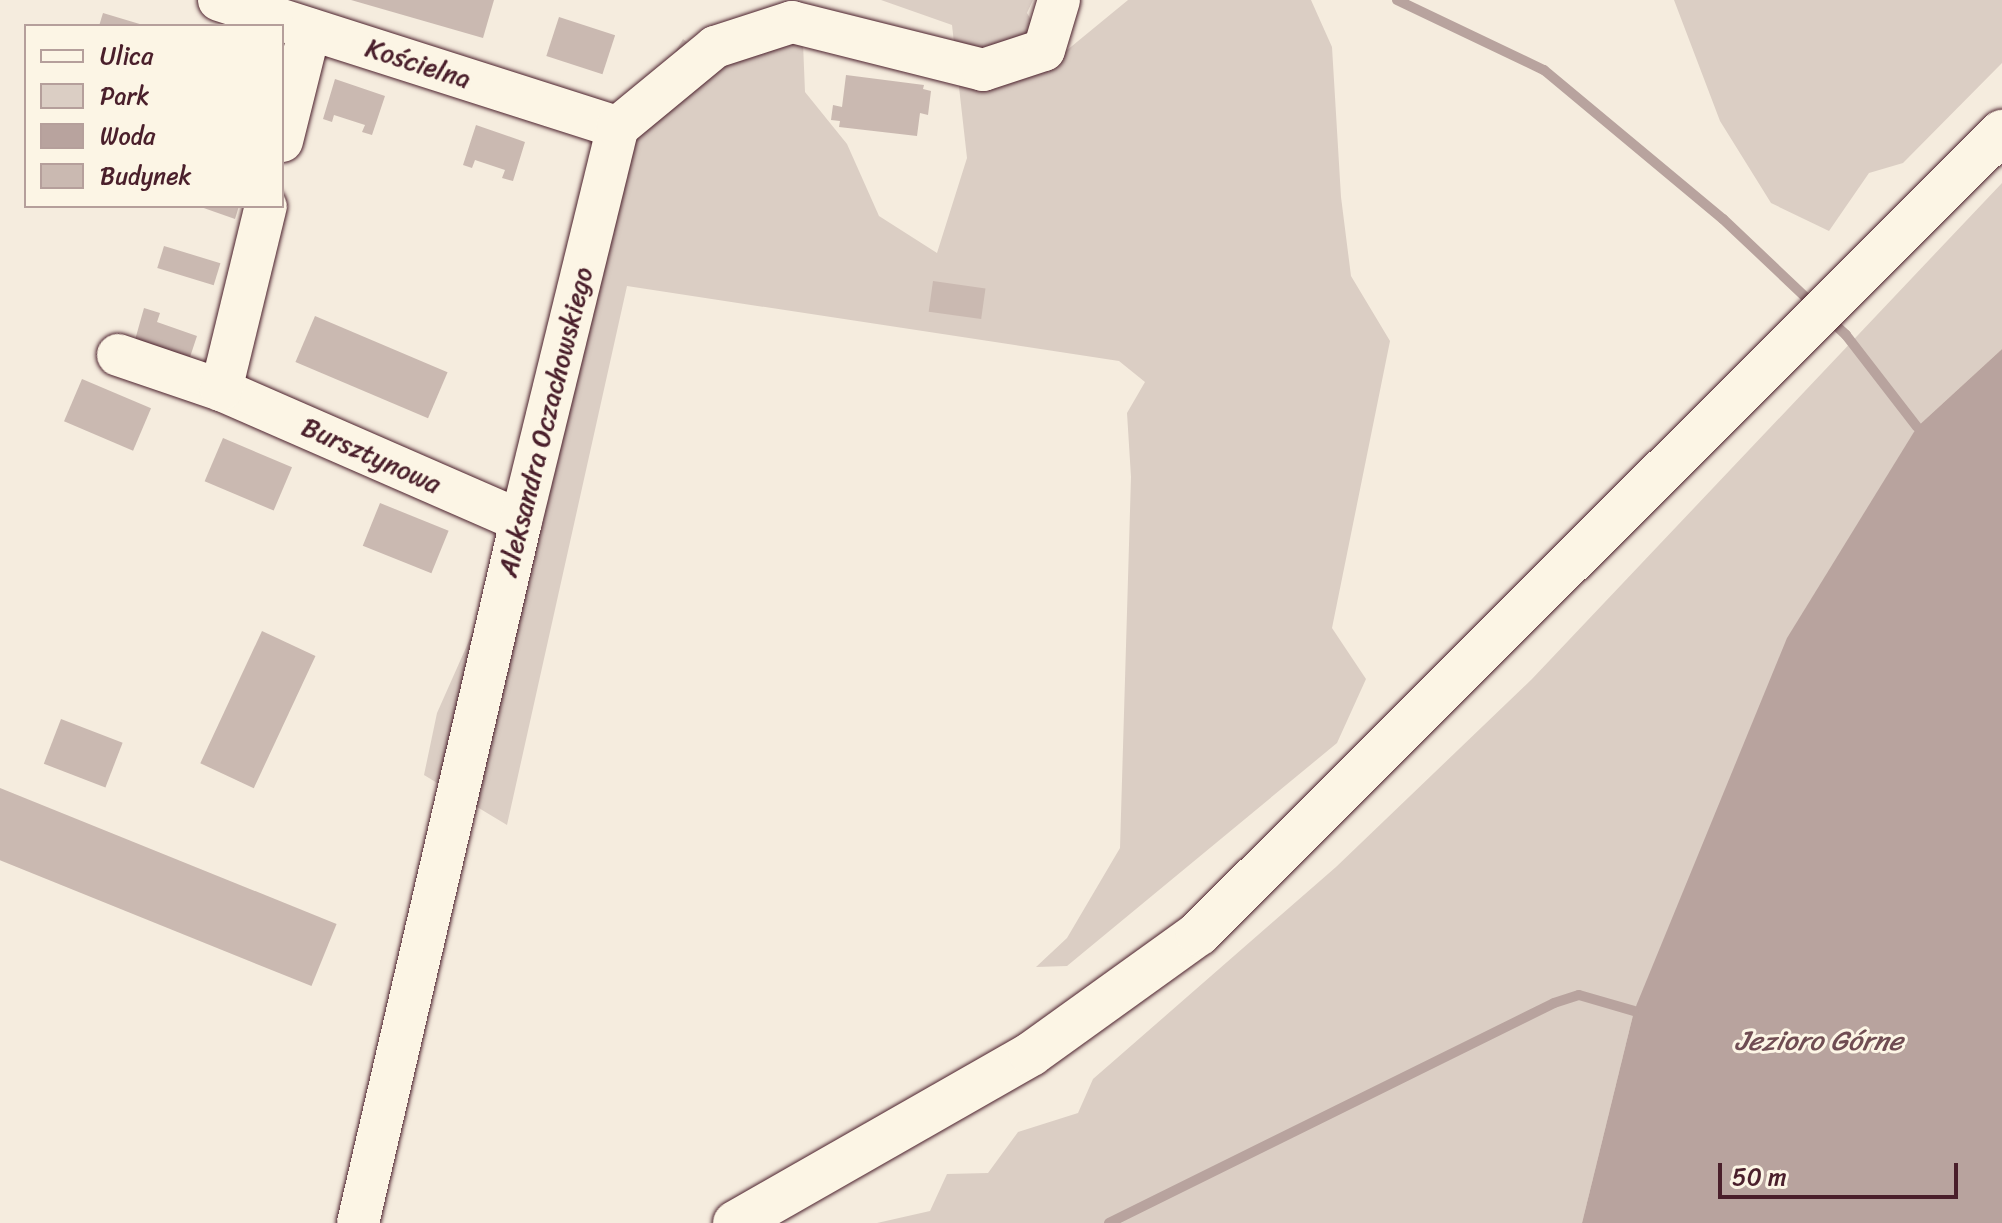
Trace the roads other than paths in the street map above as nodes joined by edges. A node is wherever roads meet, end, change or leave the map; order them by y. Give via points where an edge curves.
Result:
1 (219, 0) edge
2 (1059, 0) edge
3 (310, 29) junction
4 (618, 127) junction
5 (2002, 132) edge
6 (284, 133) edge
7 (266, 208) edge
8 (118, 355) dead end
9 (221, 390) junction
10 (521, 521) junction
11 (358, 1223) edge
12 (735, 1223) edge

1 - 3 street, Kościelna
2 - 4 street via 1044,50 983,70 792,22 715,47
3 - 4 street, Kościelna
3 - 6 street
4 - 10 street, Aleksandra Oczachowskiego
5 - 12 main road via 1198,934 1031,1054
7 - 9 street
8 - 9 street, Bursztynowa
9 - 10 street, Bursztynowa
10 - 11 street, Aleksandra Oczachowskiego

